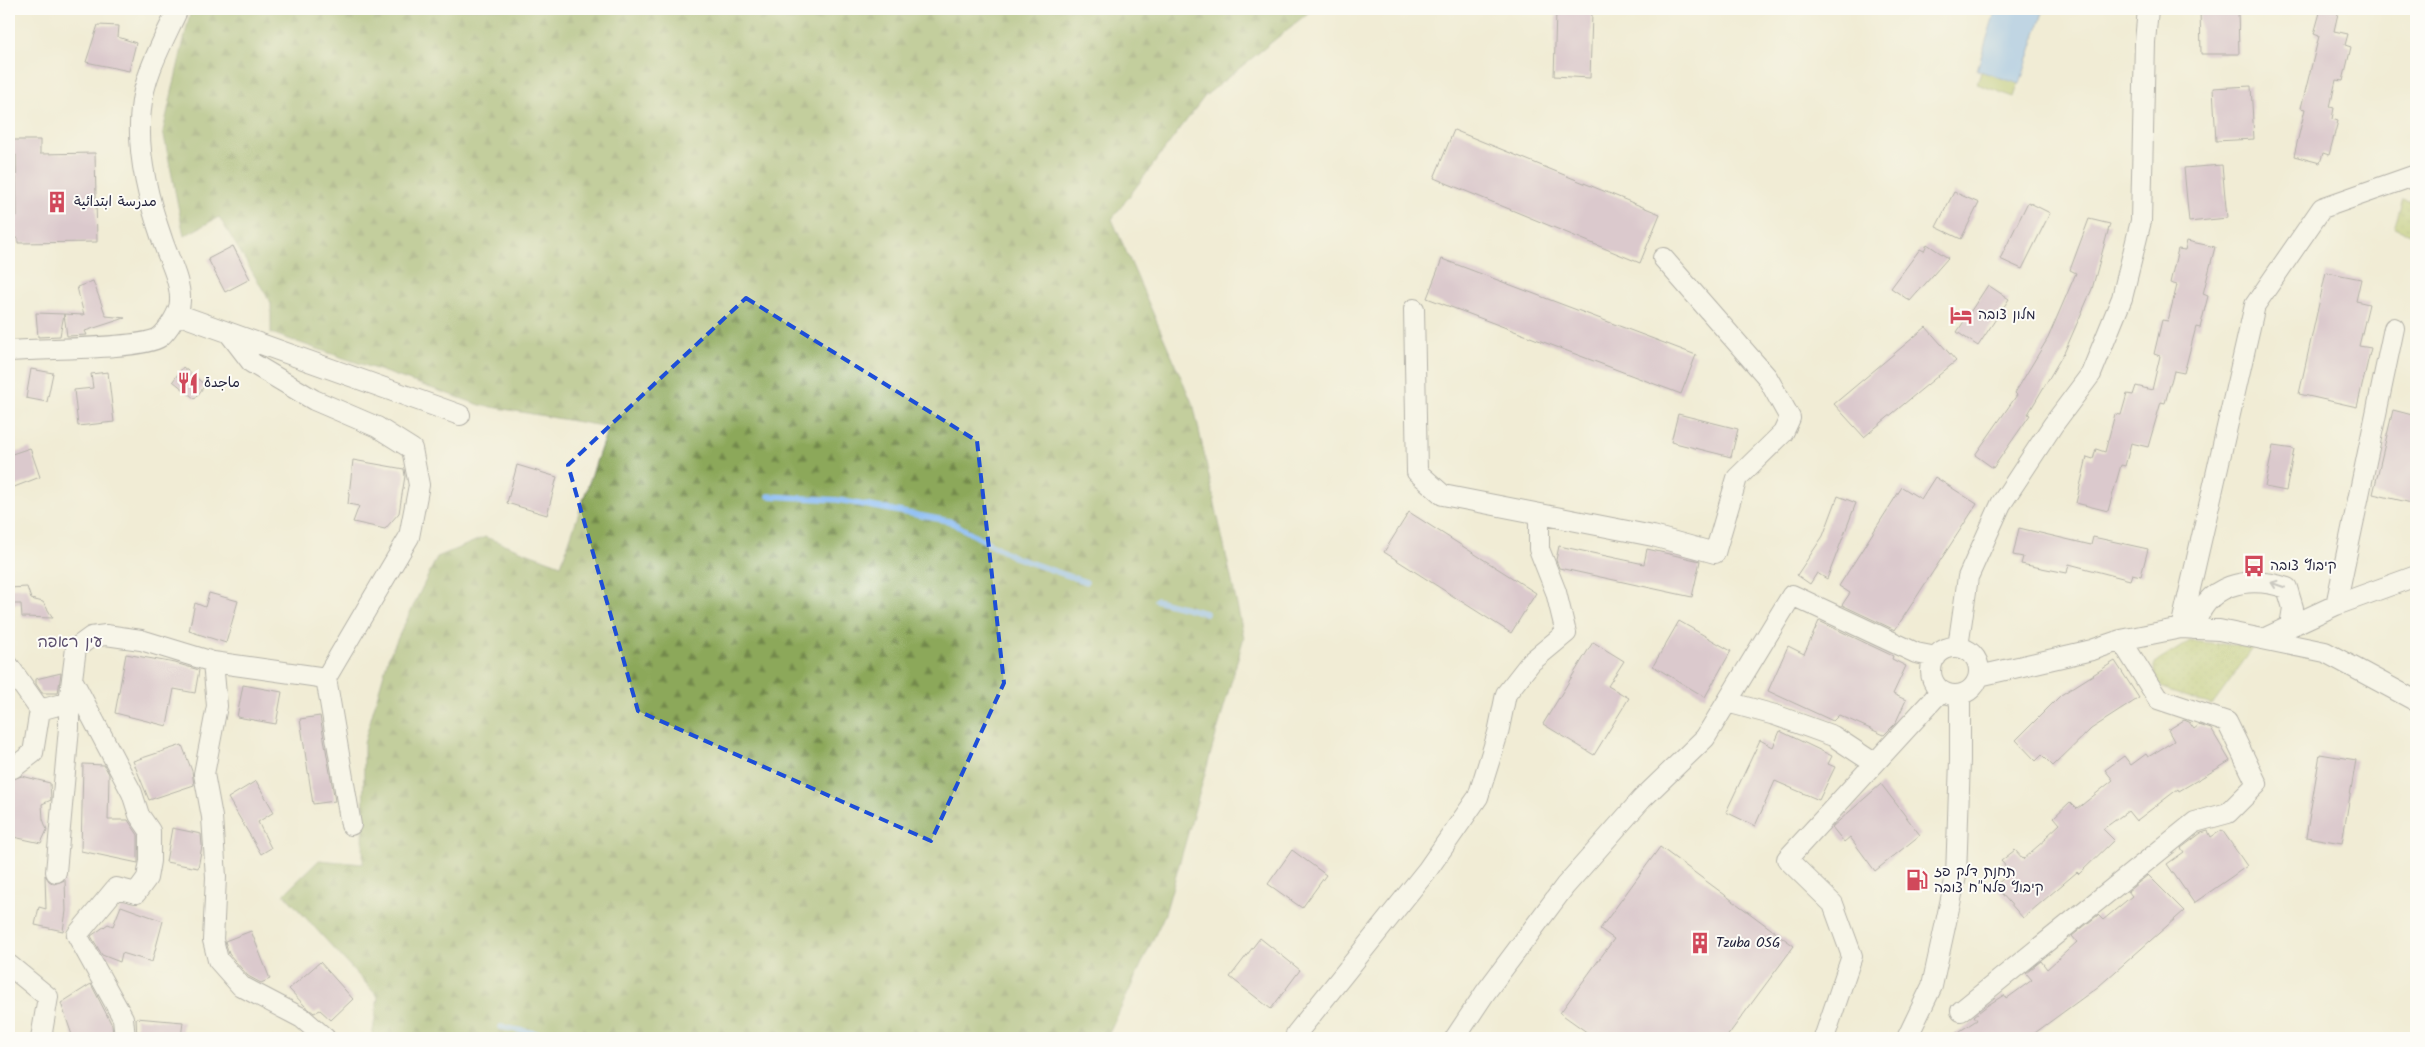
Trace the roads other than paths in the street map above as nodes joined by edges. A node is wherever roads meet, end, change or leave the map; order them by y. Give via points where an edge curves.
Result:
1 (178, 9) edge
2 (2148, 9) edge
3 (2416, 175) edge
4 (1663, 258) dead end
5 (1414, 308) dead end
6 (177, 314) junction
7 (2394, 328) dead end
8 (229, 333) junction
9 (9, 351) edge
10 (460, 415) dead end
11 (1539, 515) junction
12 (2416, 576) edge
13 (2336, 605) junction
14 (2290, 626) junction
15 (2188, 628) junction
16 (2263, 639) junction
17 (2121, 640) junction
18 (1958, 647) junction
19 (1936, 657) junction
20 (213, 662) junction
21 (9, 666) edge
22 (1979, 676) junction
23 (326, 678) junction
24 (72, 681) junction
25 (1950, 693) junction
26 (2416, 701) edge
27 (69, 702) junction
28 (1727, 702) junction
29 (40, 710) junction
30 (1874, 763) junction
31 (13, 768) dead end
32 (351, 825) dead end
33 (56, 872) dead end
34 (9, 965) edge
35 (1961, 1011) dead end
36 (41, 1038) edge
37 (125, 1038) edge
38 (325, 1038) edge
39 (1300, 1038) edge
40 (1455, 1038) edge
41 (1824, 1038) edge
42 (1907, 1038) edge

1 - 6 street via 154,60 141,108 140,136 152,212 178,288 180,302
2 - 18 street via 2141,221 2122,298 2091,374 2001,504 1968,577
3 - 15 street via 2322,208 2255,305
4 - 11 street via 1767,377 1790,418 1783,433 1737,478 1715,554 1653,536
5 - 11 street via 1417,472 1443,495
6 - 8 street
6 - 9 street via 159,338 128,345
7 - 13 street
8 - 10 street
8 - 23 street via 252,363 314,400 377,427 412,449 419,485 409,537
11 - 39 street via 1539,549 1556,592 1566,633 1531,662 1506,694 1498,733 1478,797 1428,869 1296,1034
12 - 13 street
13 - 14 street
14 -> 15 street via 2293,608 2287,588 2267,581 2249,582 2218,591
14 - 16 street
15 - 16 street via 2219,630
15 - 17 street
16 - 26 street via 2326,652
17 - 22 street via 2092,650
17 - 35 street via 2158,699 2227,722 2257,784 2228,813 2195,822
18 - 19 street via 1946,648
18 - 22 street via 1974,656
19 - 25 street via 1932,663 1932,678
19 - 28 street via 1916,653 1792,595
20 - 23 street
20 - 24 street via 141,640 106,635 91,637 76,648
20 - 38 street via 217,706 204,774 216,877 213,940 218,960 241,986 302,1018
21 - 29 street
22 - 25 street via 1972,689
23 - 32 street
24 - 27 street
24 - 37 street via 150,831 147,878 136,893 116,888 77,935 123,1018
25 - 30 street
25 - 42 street via 1960,760 1956,876 1932,986
27 - 29 street
27 - 33 street
28 - 30 street via 1834,736
28 - 40 street via 1705,738 1642,799 1565,886
29 - 31 street via 32,753
30 - 41 street via 1787,859 1833,904 1852,956
34 - 36 street via 48,997

